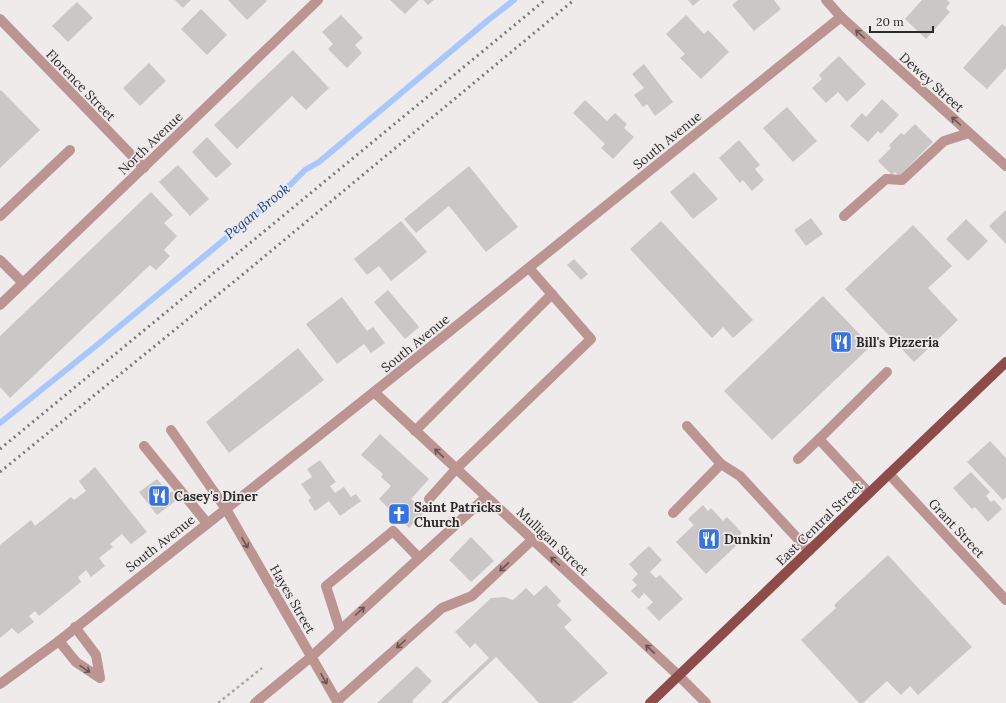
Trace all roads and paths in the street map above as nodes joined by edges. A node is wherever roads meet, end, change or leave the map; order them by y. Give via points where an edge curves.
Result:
1 (318, 0) edge
2 (826, 0) edge
3 (841, 17) junction
4 (0, 19) edge
5 (969, 133) junction
6 (70, 150) dead end
7 (1006, 166) edge
8 (144, 168) junction
9 (0, 216) edge
10 (844, 216) dead end
11 (0, 260) edge
12 (528, 268) junction
13 (23, 283) junction
14 (552, 294) junction
15 (0, 305) edge
16 (1006, 362) edge
17 (887, 372) dead end
18 (374, 392) junction
19 (687, 426) dead end
20 (172, 430) dead end
21 (415, 431) junction
22 (819, 439) junction
23 (144, 446) dead end
24 (798, 459) dead end
25 (721, 464) junction
26 (456, 469) junction
27 (889, 474) junction
28 (869, 493) junction
29 (486, 497) junction
30 (429, 499) dead end
31 (226, 509) junction
32 (672, 513) dead end
33 (207, 523) junction
34 (532, 540) junction
35 (809, 551) junction
36 (419, 558) junction
37 (1006, 600) edge
38 (75, 627) junction
39 (340, 630) junction
40 (59, 641) junction
41 (311, 657) junction
42 (262, 668) dead end
43 (679, 676) junction
44 (0, 684) edge
45 (338, 702) edge
46 (218, 703) edge
47 (255, 703) edge
48 (650, 703) edge
49 (706, 703) edge

1 - 8 street, North Avenue
2 - 3 street, Dewey Street
5 -> 3 street, Dewey Street
3 - 12 street, South Avenue
4 - 8 street, Florence Street
5 - 7 street, Dewey Street
5 - 10 street via 944,141 902,180 886,179
6 - 9 street
8 - 13 street, North Avenue
11 - 13 street
12 - 14 street
12 - 18 street, South Avenue
13 - 15 street, North Avenue
14 - 21 street
14 - 26 street via 591,339
16 - 27 main road, East Central Street
17 - 22 street
18 - 21 street, Mulligan Street
18 - 31 street, South Avenue
19 - 25 street
20 - 31 street, Hayes Street
26 -> 21 street, Mulligan Street
22 - 24 street
22 - 28 street
23 - 33 street
25 - 32 street
25 - 35 street via 740,476
26 - 29 street, Mulligan Street
26 - 30 street
27 - 28 main road, East Central Street
27 - 37 street, Grant Street
28 - 35 main road, East Central Street
29 - 34 street, Mulligan Street
29 - 36 street
31 - 33 street, South Avenue
31 -> 41 street, Hayes Street
33 - 38 street, South Avenue
43 -> 34 street, Mulligan Street
34 -> 45 street via 472,596 442,608
35 - 43 main road, East Central Street
39 -> 36 street
36 - 39 street via 393,531 326,586
38 - 40 street, South Avenue
40 -> 38 street via 76,662 100,678 96,655
39 - 41 street
40 - 44 street, South Avenue
41 -> 45 street, Hayes Street
41 - 47 street
42 - 46 path
43 - 48 main road, East Central Street
43 - 49 street, Mulligan Street

